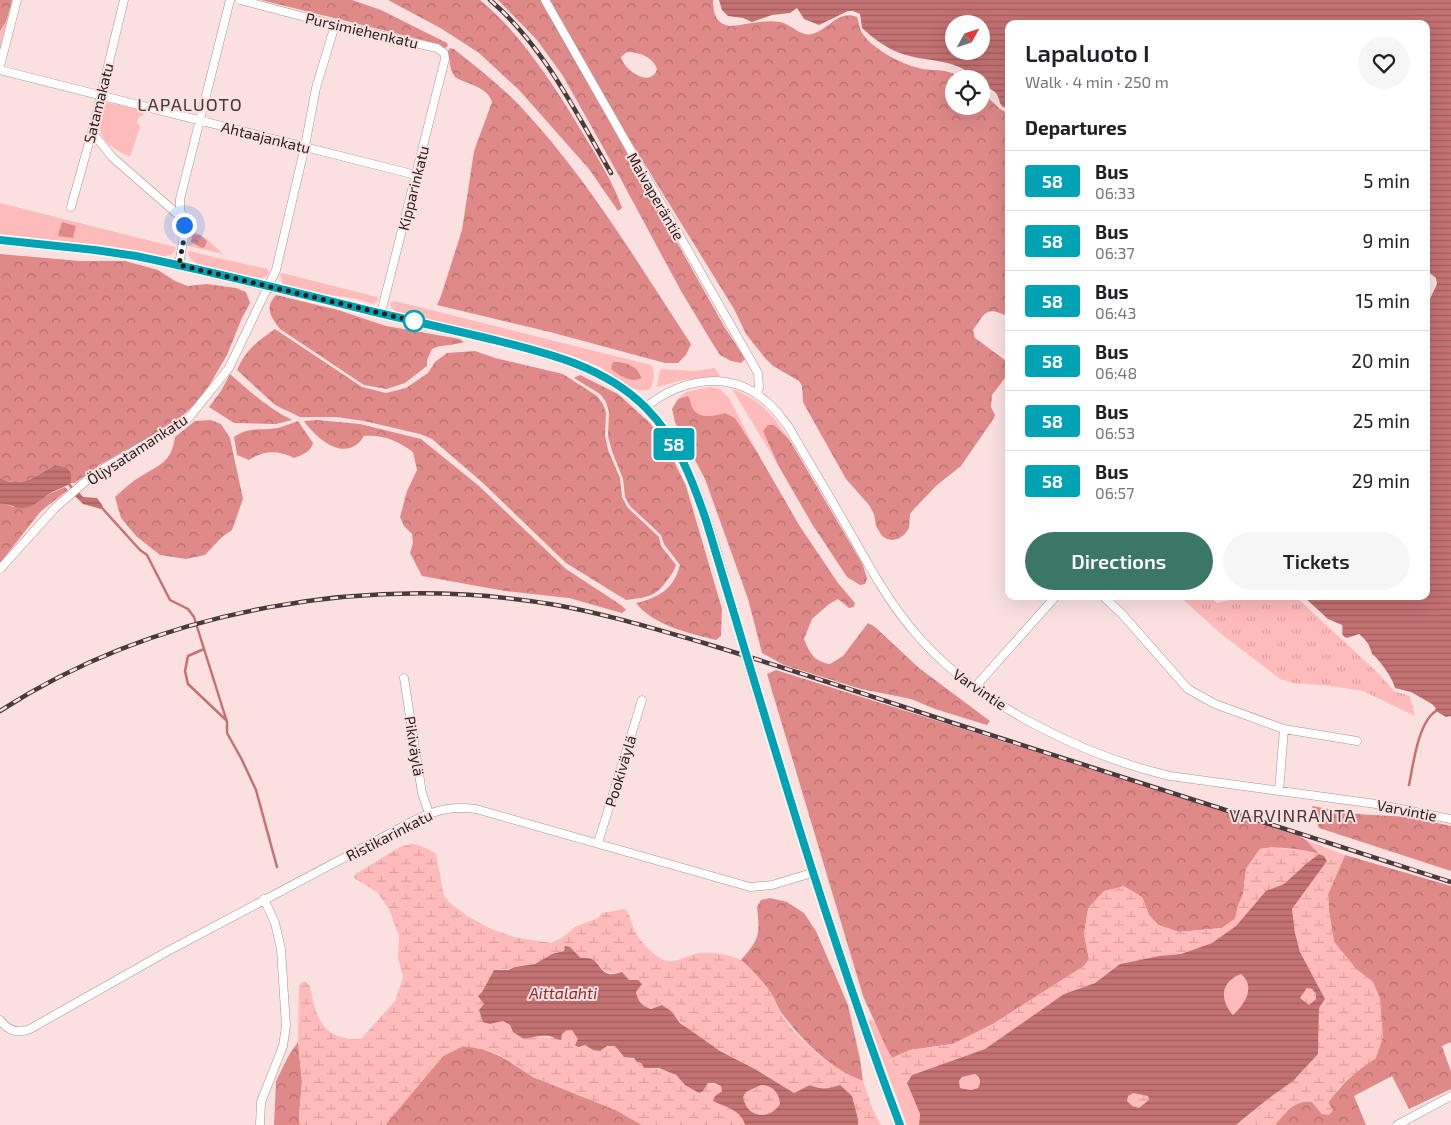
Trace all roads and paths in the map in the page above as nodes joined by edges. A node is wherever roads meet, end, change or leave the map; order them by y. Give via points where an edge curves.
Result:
1 (17, 0) edge
2 (124, 0) edge
3 (230, 0) edge
4 (240, 0) edge
5 (545, 0) edge
6 (335, 25) junction
7 (444, 63) joint
8 (0, 66) edge
9 (0, 70) edge
10 (100, 94) junction
11 (200, 120) junction
12 (92, 132) junction
13 (305, 146) junction
14 (416, 175) junction
15 (71, 207) dead end
16 (183, 219) junction
17 (0, 240) edge
18 (179, 265) junction
19 (269, 286) junction
20 (381, 313) junction
21 (756, 393) junction
22 (646, 408) junction
23 (0, 569) edge
24 (1052, 600) edge
25 (1107, 600) edge
26 (404, 678) dead end
27 (974, 688) junction
28 (642, 700) dead end
29 (1284, 729) junction
30 (1357, 741) dead end
31 (1279, 791) junction
32 (429, 813) junction
33 (1451, 819) edge
34 (598, 843) junction
35 (812, 873) junction
36 (264, 900) junction
37 (0, 1020) edge
38 (1451, 1096) edge
39 (260, 1125) edge
40 (900, 1125) edge
41 (1397, 1125) edge

1 - 8 street
2 - 10 street, Satamakatu
3 - 11 street
4 - 6 street, Pursimiehenkatu
5 - 21 street, Maivaperäntie via 758,373
6 - 7 street, Pursimiehenkatu via 437,48 444,53
6 - 13 street, Öljysatamankatu via 316,88
7 - 14 street, Kipparinkatu
9 - 10 street, Ahtaajankatu
10 - 11 street, Ahtaajankatu
10 - 12 street, Satamakatu
11 - 13 street, Ahtaajankatu
11 - 16 street via 180,199
12 - 15 street, Satamakatu
12 - 16 street via 112,157
13 - 14 street, Ahtaajankatu
13 - 19 street, Öljysatamankatu via 280,255
14 - 20 street, Kipparinkatu
16 - 18 street via 185,229
17 - 18 street via 95,250
18 - 19 street
19 - 20 street
19 - 23 street, Öljysatamankatu via 229,368 187,420 94,474 56,508
20 - 22 street via 577,364 615,384
21 - 22 street, Varvintie via 733,384 706,381 666,392
21 - 27 street, Varvintie via 788,426 880,585 906,622 946,666
22 - 35 street, bridge via 668,434 694,486
24 - 27 street
25 - 29 street via 1188,689 1215,704
26 - 32 street, Pikiväylä via 422,793
27 - 31 street, Varvintie via 1055,734 1124,764 1170,776
28 - 34 street, Pookiväylä
29 - 30 street
29 - 31 street
31 - 33 street, Varvintie via 1376,804
32 - 34 street, Ristikarinkatu via 455,807 476,809
32 - 36 street, Ristikarinkatu
34 - 35 street, Ristikarinkatu via 750,886 772,885
35 - 40 street
36 - 37 street, Ristikarinkatu via 30,1029 12,1031
36 - 39 street via 275,923 281,950 286,1026 283,1046 261,1102
38 - 41 street

